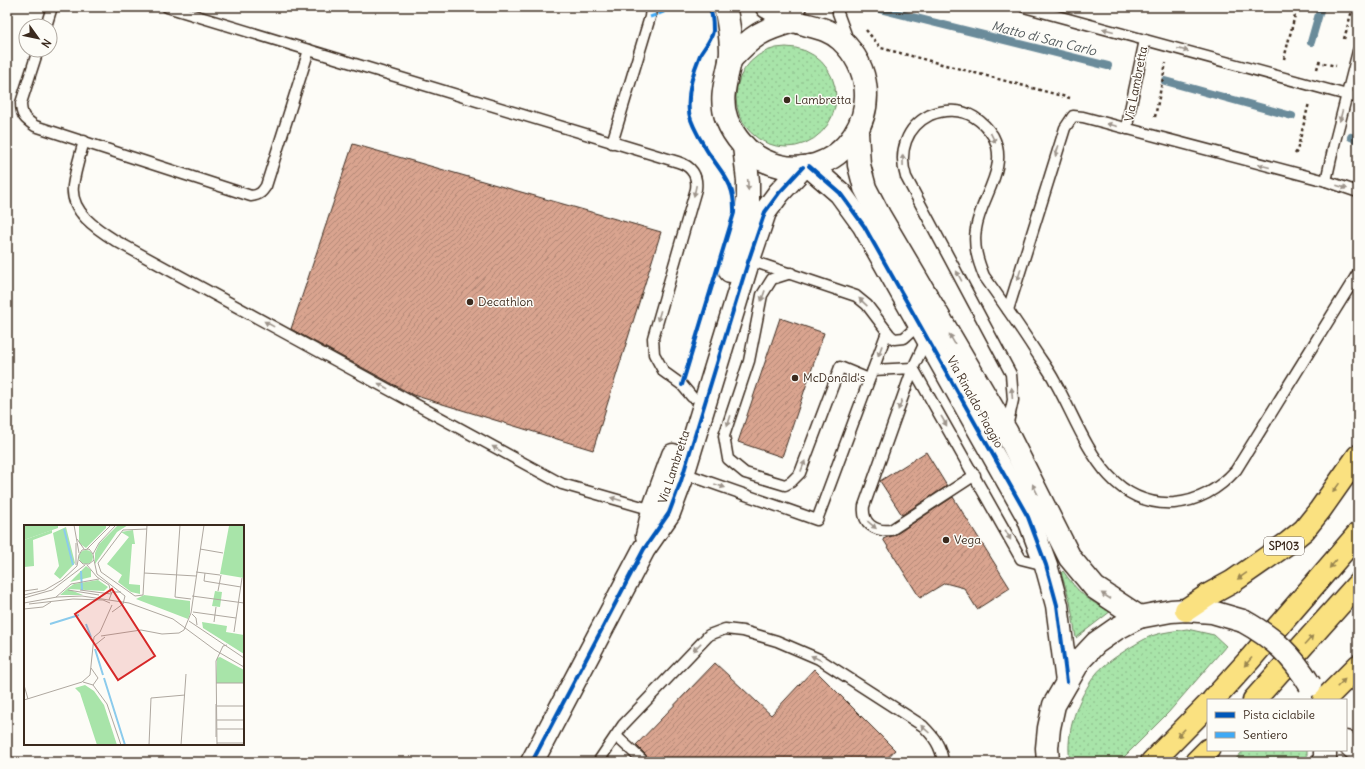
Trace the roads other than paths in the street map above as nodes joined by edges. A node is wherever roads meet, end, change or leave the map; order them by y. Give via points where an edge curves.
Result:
1 (52, 7) edge
2 (167, 7) edge
3 (651, 7) edge
4 (725, 7) edge
5 (767, 7) edge
6 (838, 7) edge
7 (1024, 7) edge
8 (798, 14) edge
9 (49, 18) edge
10 (1145, 40) junction
11 (309, 50) junction
12 (852, 51) junction
13 (1358, 51) edge
14 (35, 58) edge
15 (730, 60) junction
16 (1346, 95) junction
17 (1358, 98) edge
18 (1127, 129) junction
19 (856, 132) junction
20 (84, 141) junction
21 (612, 143) junction
22 (744, 146) junction
23 (806, 166) junction
24 (1326, 182) junction
25 (1358, 192) edge
26 (748, 262) junction
27 (791, 273) junction
28 (1358, 273) edge
29 (1008, 310) junction
30 (924, 331) junction
31 (887, 332) junction
32 (913, 368) junction
33 (871, 374) junction
34 (692, 397) junction
35 (1006, 431) junction
36 (1358, 456) edge
37 (683, 473) junction
38 (975, 475) junction
39 (654, 510) junction
40 (1358, 534) edge
41 (644, 549) junction
42 (1046, 565) junction
43 (1358, 584) edge
44 (1186, 610) junction
45 (1139, 617) junction
46 (1358, 666) edge
47 (1067, 682) junction
48 (1317, 695) edge
49 (1214, 699) edge
50 (1255, 699) edge
51 (1207, 706) edge
52 (616, 736) junction
53 (1347, 743) edge
54 (1207, 751) edge
55 (1325, 751) edge
56 (1358, 752) edge
57 (642, 760) dead end
58 (532, 762) edge
59 (598, 762) edge
60 (943, 762) edge
61 (1048, 762) edge
62 (1152, 762) edge
63 (1196, 762) edge
64 (1325, 762) edge

1 - 9 lane
2 - 11 lane
3 - 21 lane
4 - 15 street
5 - 8 street
6 - 12 lane
10 -> 7 lane
8 - 12 street via 840,39
8 - 15 street via 758,33
10 -> 16 lane
10 - 18 lane, Via Lambretta
11 - 20 lane via 266,186 258,195 251,196
11 - 21 lane
12 - 19 street via 864,77 867,99 864,116
13 - 16 lane
14 - 20 lane via 21,103 24,118 35,126
15 - 22 street via 723,88 723,104 727,120
16 - 17 lane
16 -> 24 lane
24 -> 18 lane
18 -> 29 lane via 1073,116 1065,128
19 - 23 street via 836,155 823,162
35 -> 19 street, Via Rinaldo Piaggio via 865,188 859,165
39 -> 20 lane via 562,484 116,241 84,217 74,198 73,187
21 -> 34 lane via 686,164 696,178 696,189 653,338 654,354 664,372 682,385
22 - 23 street via 771,164 787,167
22 -> 34 street, Via Lambretta via 748,207
23 - 26 street, Via Lambretta via 765,212
23 - 30 street, Via Rinaldo Piaggio via 840,193 864,226
24 -> 25 lane
26 - 27 lane via 758,262
26 - 37 street, Via Lambretta
31 -> 27 lane via 862,299
27 -> 33 lane via 772,280 762,295 749,362 724,436 728,459 745,473 785,485 791,482 800,473 840,367
28 - 29 lane via 1236,470 1210,492 1180,502 1143,499 1123,489 1105,473 1055,381
35 -> 29 lane via 1013,400 1011,374 904,170 903,156 907,138 916,125 933,114 956,111 973,116 985,125 996,143 997,167 978,218 975,243 984,276
30 - 31 lane via 894,339
30 - 32 lane
30 - 42 street, Via Rinaldo Piaggio via 1028,518
31 -> 33 lane
32 - 33 lane
32 -> 38 lane
32 -> 38 lane via 864,506 867,522 878,530 891,530
37 -> 33 lane via 817,520
34 - 39 street, Via Lambretta
45 -> 35 street, Via Rinaldo Piaggio via 1095,588 1070,558
36 -> 44 highway, SP103 via 1304,530 1232,582
37 - 41 street, Via Lambretta via 669,513
38 -> 42 lane via 1021,559
39 - 41 street, Via Lambretta
40 -> 49 highway
41 - 58 street, Via Lambretta
42 - 47 street, Via Rinaldo Piaggio via 1056,605
50 -> 43 highway
44 - 45 street
44 - 48 street, bridge via 1212,612 1243,621 1260,630 1290,655
45 - 47 street via 1096,643 1080,660
48 -> 46 highway
47 - 61 street via 1054,705 1049,728
51 -> 62 highway
52 - 57 lane
52 - 59 lane
60 -> 52 lane via 934,737 923,726 819,659 770,639 725,629 709,635 623,725
53 - 56 street
54 - 63 highway
55 - 64 street

